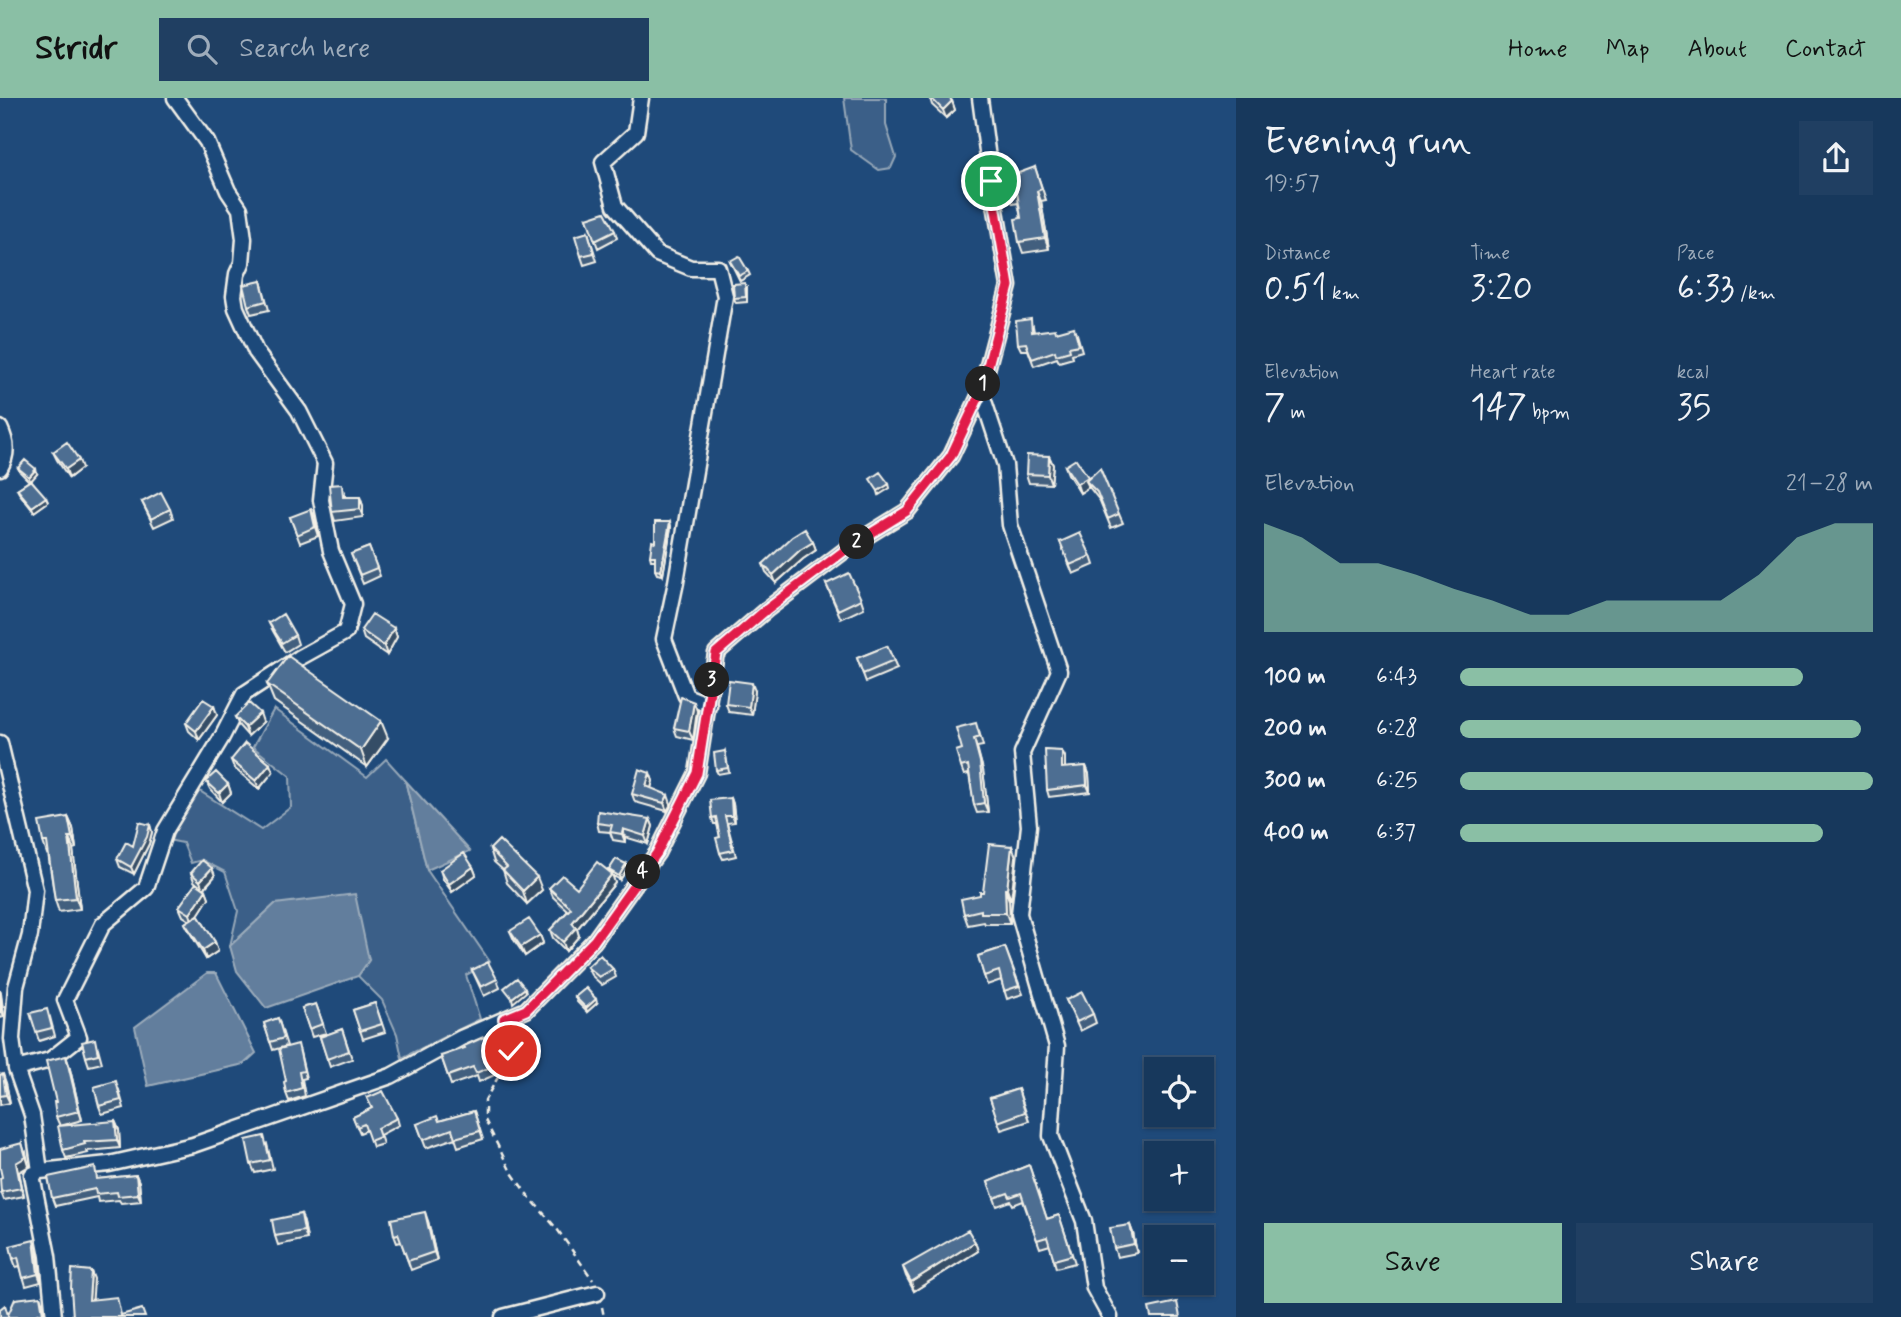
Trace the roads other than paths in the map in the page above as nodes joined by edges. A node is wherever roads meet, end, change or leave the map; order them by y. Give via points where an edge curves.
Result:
1 (175, 98) edge
2 (641, 98) edge
3 (980, 98) edge
4 (981, 392) junction
5 (0, 428) edge
6 (0, 468) edge
7 (709, 705) junction
8 (0, 743) edge
9 (16, 1069) junction
10 (40, 1171) junction
11 (597, 1293) road end
12 (54, 1317) edge
13 (503, 1317) edge
14 (1110, 1317) edge

1 - 9 street via 207,142 240,209 244,239 236,308 251,344 299,411 325,463 321,499 331,551 354,604 346,632 243,694 165,831 146,888 103,924 65,1000 79,1037 50,1060
2 - 7 street via 636,132 603,162 615,206 657,254 691,268 718,268 724,296 663,639 686,696
3 - 4 street via 1009,286
4 - 7 street via 951,456 907,511 852,545 716,653
4 - 14 street via 1004,465 1010,525 1059,671 1022,753 1029,826 1019,914 1057,1046 1051,1136 1084,1221 1094,1289
5 - 6 street via 6,441
7 - 10 street via 697,773 657,853 594,941 526,1010 391,1076 193,1145 109,1164
8 - 9 street via 35,890 30,935 16,987 12,1039
9 - 10 street via 32,1115
10 - 12 street via 32,1175
11 - 13 street

